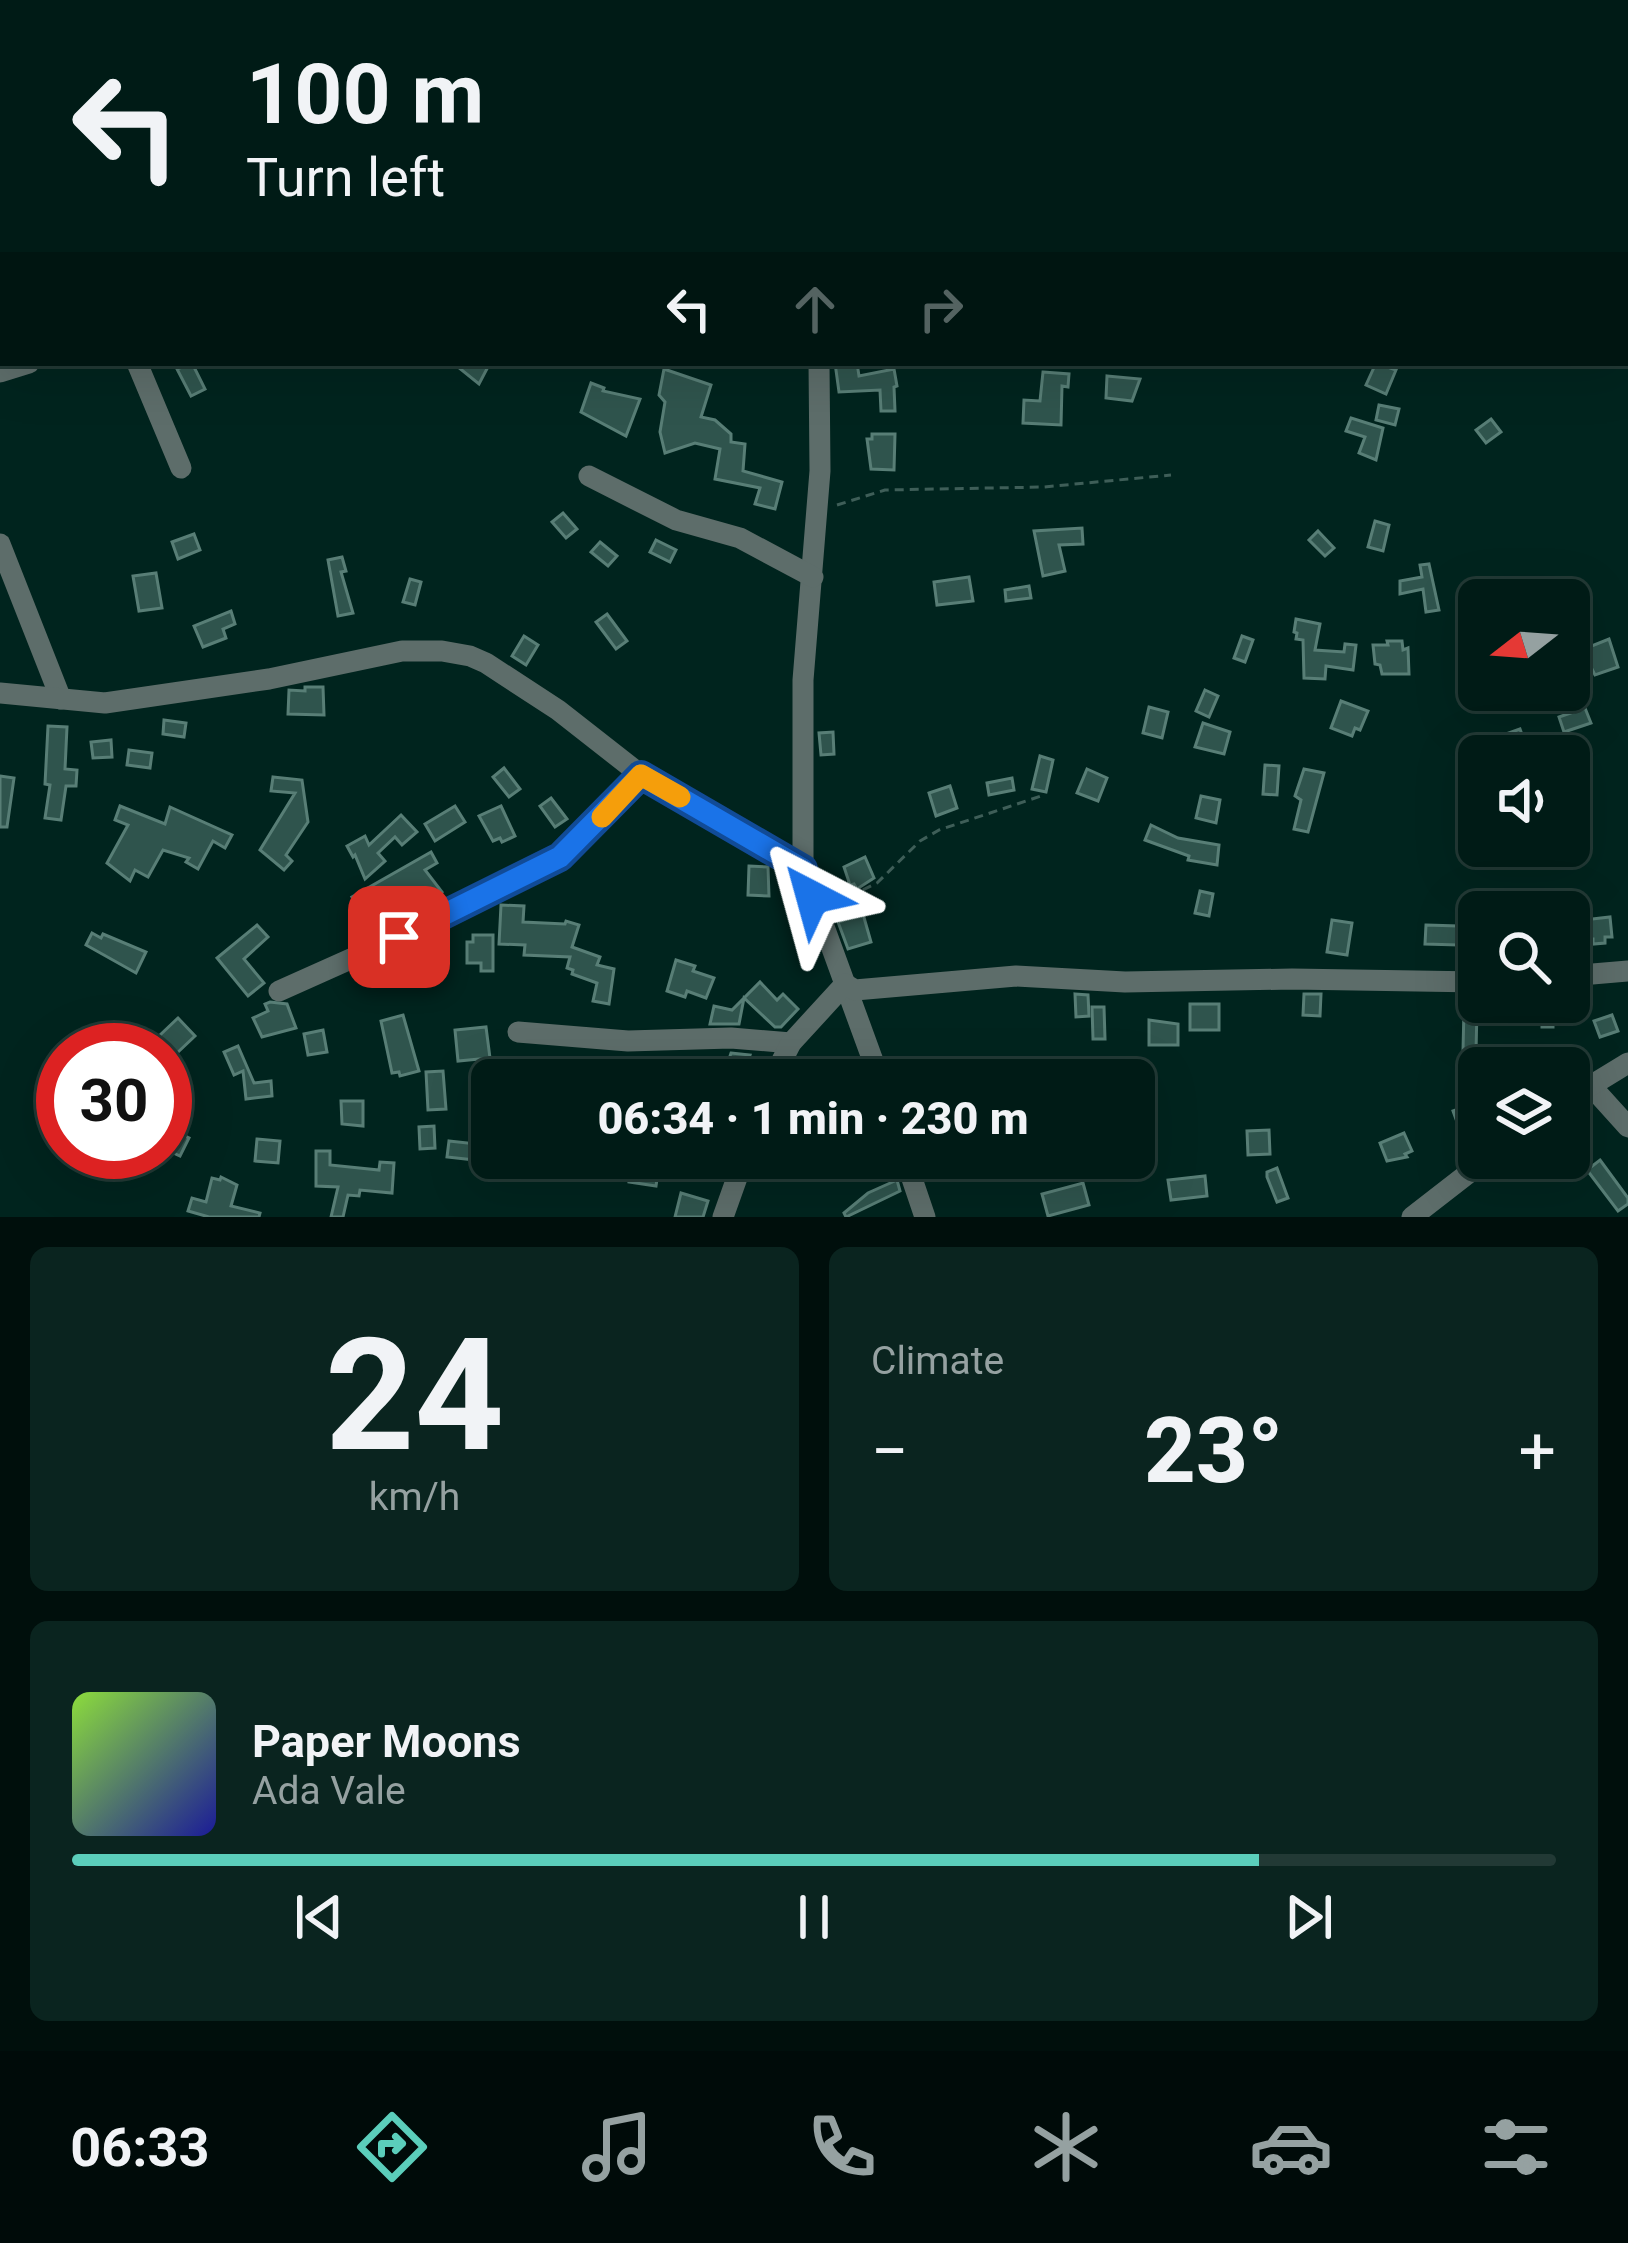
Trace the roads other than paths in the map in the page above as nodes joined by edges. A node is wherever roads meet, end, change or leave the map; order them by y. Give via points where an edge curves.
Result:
1 (138, 366) edge
2 (819, 366) edge
3 (182, 468) dead end
4 (589, 476) dead end
5 (0, 544) edge
6 (813, 577) junction
7 (0, 693) edge
8 (61, 699) junction
9 (641, 775) junction
10 (803, 869) junction
11 (1628, 970) edge
12 (1590, 974) edge
13 (1458, 982) edge
14 (845, 984) junction
15 (279, 991) dead end
16 (518, 1031) dead end
17 (791, 1043) junction
18 (783, 1059) edge
19 (872, 1059) edge
20 (1628, 1063) edge
21 (1591, 1086) joint
22 (1628, 1127) edge
23 (737, 1179) edge
24 (912, 1179) edge
25 (1461, 1179) edge
26 (723, 1217) edge
27 (925, 1217) edge
28 (1412, 1217) edge

1 - 3 street
2 - 6 street
4 - 6 street
5 - 8 street
6 - 10 street via 802,680
7 - 8 street
8 - 9 street via 105,704 402,651 442,651 486,663
9 - 10 street
9 - 15 street via 560,857
10 - 14 street
11 - 12 street
13 - 14 street via 1016,976 855,990
14 - 17 street
14 - 19 street
16 - 17 street
17 - 18 street
20 - 21 street
21 - 22 street
23 - 26 street
24 - 27 street
25 - 28 street

